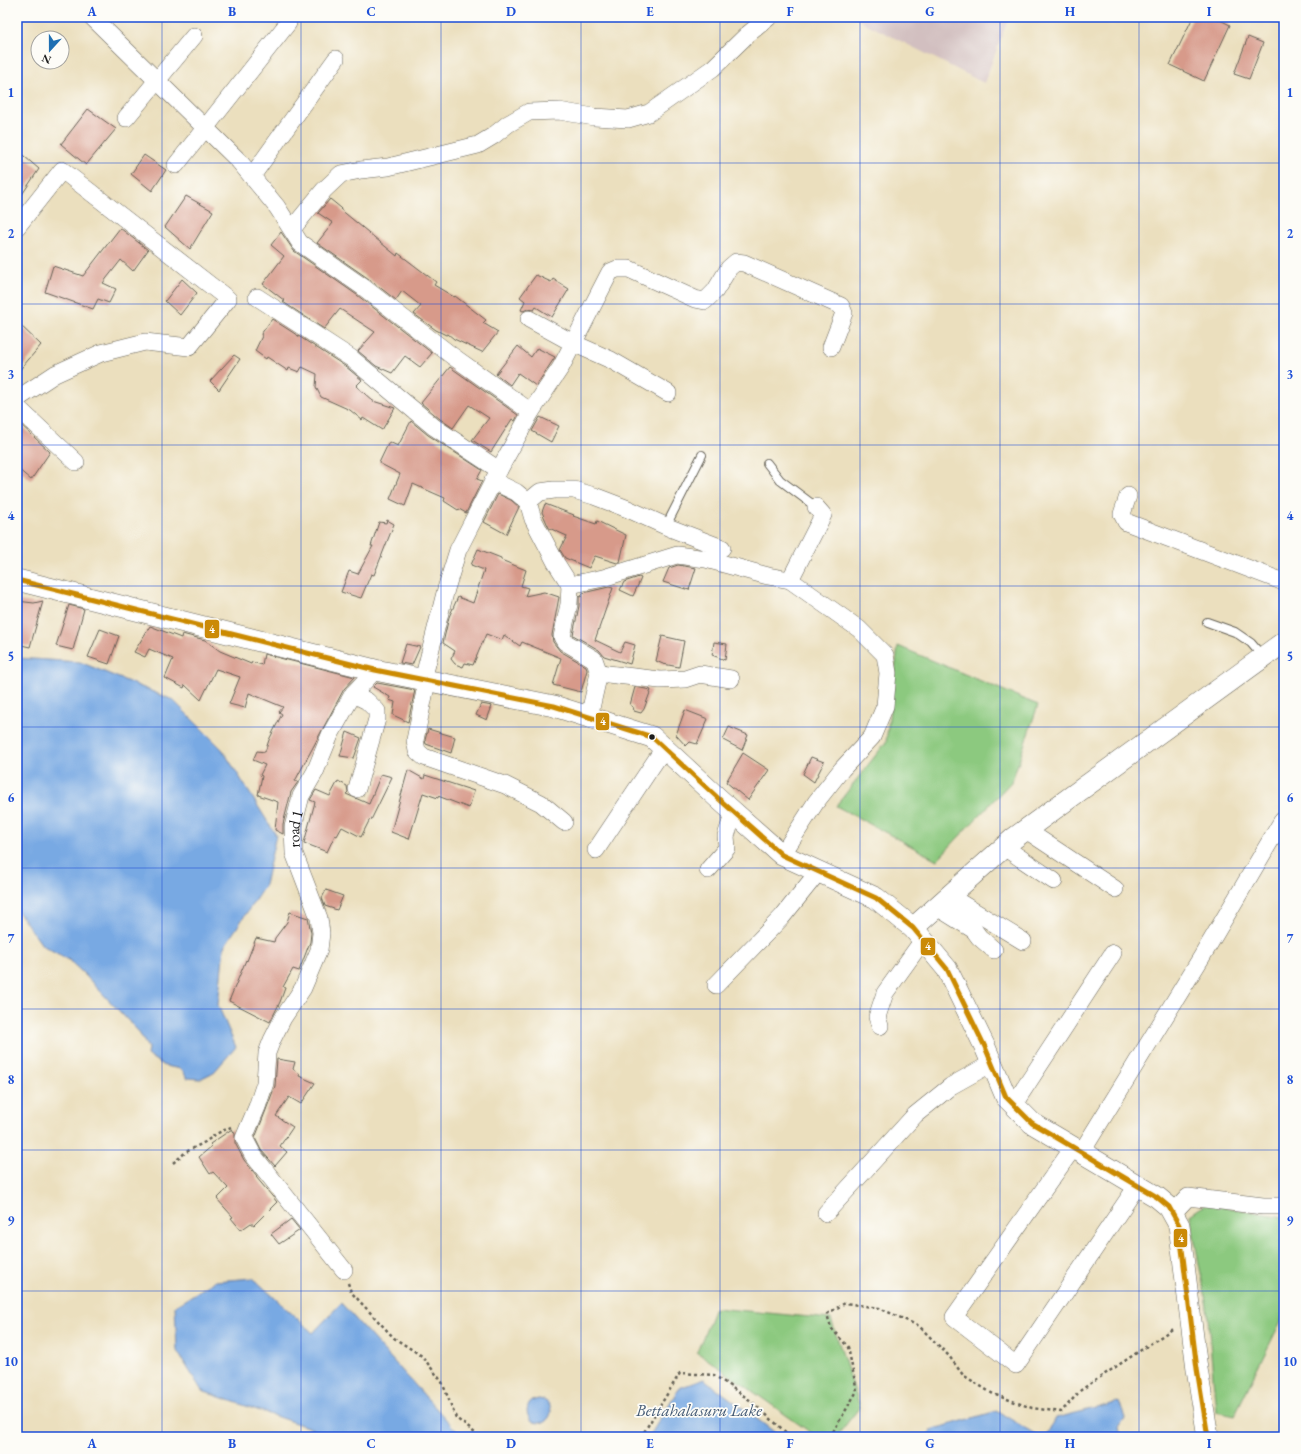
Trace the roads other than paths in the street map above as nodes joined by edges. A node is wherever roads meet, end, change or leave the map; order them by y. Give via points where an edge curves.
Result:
1 (92, 17) edge
2 (769, 17) edge
3 (288, 23) dead end
4 (194, 36) dead end
5 (336, 59) dead end
6 (158, 82) junction
7 (126, 118) dead end
8 (205, 128) junction
9 (176, 165) dead end
10 (252, 176) junction
11 (17, 227) edge
12 (292, 230) junction
13 (257, 297) dead end
14 (529, 319) dead end
15 (573, 343) junction
16 (831, 347) dead end
17 (668, 392) dead end
18 (17, 399) edge
19 (17, 407) edge
20 (531, 412) junction
21 (702, 455) dead end
22 (76, 462) dead end
23 (767, 463) dead end
24 (496, 475) junction
25 (1128, 496) dead end
26 (528, 502) junction
27 (816, 507) joint
28 (666, 526) junction
29 (722, 548) dead end
30 (17, 580) edge
31 (790, 580) junction
32 (1284, 582) edge
33 (570, 585) junction
34 (1207, 622) dead end
35 (1284, 642) edge
36 (1263, 657) junction
37 (375, 670) junction
38 (599, 674) junction
39 (731, 679) dead end
40 (425, 680) junction
41 (353, 694) junction
42 (589, 717) junction
43 (664, 748) junction
44 (357, 789) dead end
45 (734, 812) junction
46 (1282, 821) dead end
47 (564, 822) dead end
48 (1026, 830) junction
49 (1004, 848) junction
50 (596, 850) dead end
51 (782, 854) junction
52 (708, 870) dead end
53 (819, 871) junction
54 (1054, 881) dead end
55 (1115, 889) dead end
56 (943, 901) junction
57 (918, 934) junction
58 (1023, 941) dead end
59 (994, 950) dead end
60 (1113, 953) dead end
61 (716, 985) dead end
62 (880, 1026) dead end
63 (992, 1063) junction
64 (1014, 1104) junction
65 (1077, 1150) junction
66 (1138, 1186) junction
67 (1284, 1206) edge
68 (826, 1213) dead end
69 (1173, 1213) junction
70 (344, 1270) road end
71 (1208, 1437) edge

1 - 6 street
2 - 12 street via 713,68 649,113 628,119 559,111 529,112 478,144 388,167 341,174 324,190
3 - 8 street
4 - 6 street
5 - 10 street
6 - 7 street
6 - 8 street
8 - 9 street
8 - 10 street
10 - 12 street
11 - 18 street via 62,170 228,299 189,348 145,342 101,353 55,374
12 - 20 street via 300,243
13 - 24 street via 351,358
14 - 15 street
15 - 16 street via 610,272 629,268 695,299 705,301 736,262 744,263 841,306 844,313
15 - 17 street via 611,360
15 - 20 street via 561,367
19 - 22 street
20 - 24 street
21 - 28 lane
23 - 27 lane via 780,480
24 - 26 street
24 - 40 street via 458,550 446,589
25 - 32 street via 1122,514 1126,522
26 - 28 street via 540,492 574,490
26 - 33 street via 533,519
27 - 31 street via 823,516
28 - 29 street
30 - 37 street
31 - 33 street via 677,554 603,578
31 - 51 street via 859,629 885,655 888,673 885,706 872,737 816,802
33 - 38 street via 562,637 565,642 594,659
34 - 36 lane via 1235,632 1251,643
35 - 36 street
36 - 48 street
37 - 40 street
37 - 41 street, road 1
38 - 39 street via 660,680 685,679 700,674
38 - 42 street
40 - 42 street via 554,706
40 - 47 street via 415,740 417,751 424,757 505,785 541,803
41 - 44 street via 367,701 377,711
41 - 70 street, road 1 via 301,796 293,827 294,853 319,918 319,950 302,988 272,1040 267,1053 265,1083 244,1138 252,1155
42 - 43 street via 652,737
43 - 45 street
43 - 50 street
45 - 51 street
45 - 52 street via 726,836 727,848
46 - 65 street via 1197,964
48 - 49 street
48 - 55 street
49 - 54 street
49 - 56 street
51 - 53 street
53 - 57 street via 876,898
53 - 61 street via 782,917
56 - 57 street
56 - 58 street
56 - 59 street
57 - 62 street via 884,993 878,1017
57 - 63 street via 948,968
60 - 64 street
63 - 64 street via 1006,1097
63 - 68 street via 951,1086 915,1115
64 - 65 street via 1032,1123
65 - 66 street
65 - 66 street via 954,1317 1016,1365
66 - 69 street via 1157,1197
67 - 69 street via 1188,1197
69 - 71 street via 1179,1225

